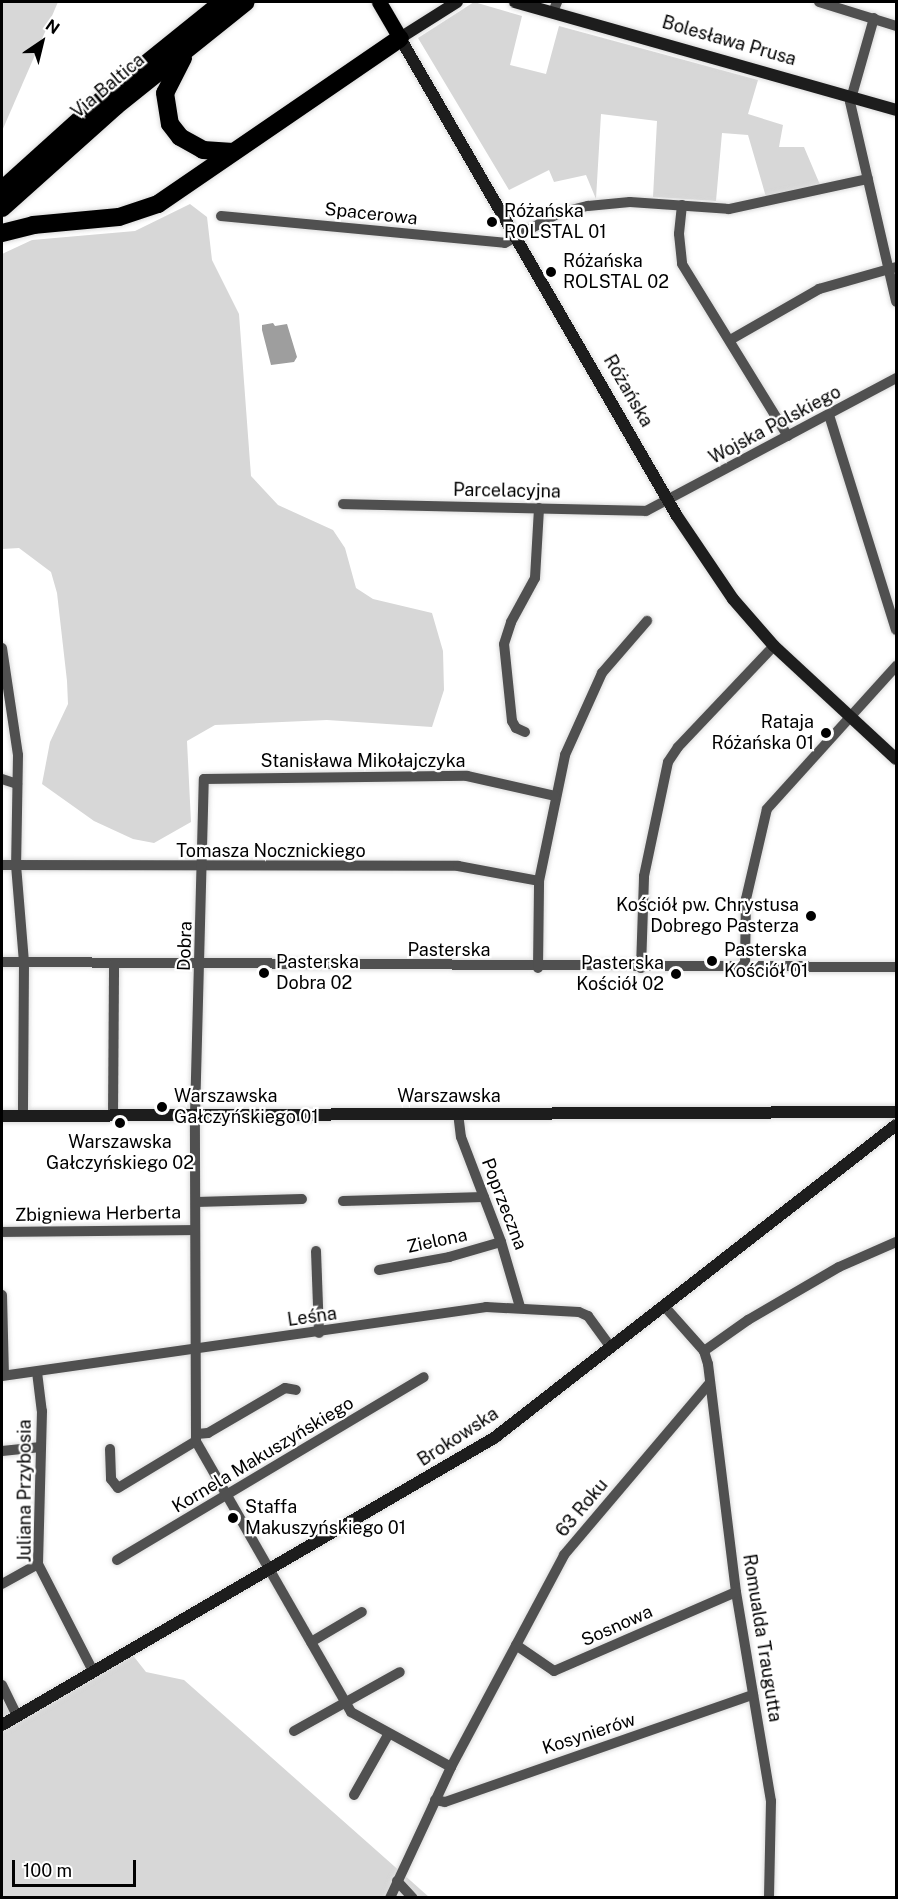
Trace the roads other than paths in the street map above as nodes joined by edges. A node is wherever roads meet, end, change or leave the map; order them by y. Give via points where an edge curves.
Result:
1 (223, 2) edge
2 (246, 2) edge
3 (379, 2) edge
4 (457, 2) edge
5 (515, 2) edge
6 (819, 2) edge
7 (555, 7) edge
8 (874, 18) junction
9 (897, 26) edge
10 (400, 38) junction
11 (198, 39) junction
12 (850, 95) junction
13 (897, 110) edge
14 (233, 152) junction
15 (868, 179) junction
16 (2, 189) edge
17 (682, 205) junction
18 (2, 208) edge
19 (221, 216) dead end
20 (2, 233) edge
21 (517, 239) junction
22 (892, 268) edge
23 (897, 302) edge
24 (730, 340) junction
25 (897, 378) edge
26 (829, 415) junction
27 (788, 436) junction
28 (669, 501) junction
29 (343, 504) dead end
30 (539, 508) junction
31 (647, 621) dead end
32 (897, 630) edge
33 (774, 646) junction
34 (2, 648) edge
35 (897, 666) edge
36 (850, 718) junction
37 (525, 732) dead end
38 (897, 759) edge
39 (204, 778) joint
40 (2, 779) edge
41 (17, 783) junction
42 (555, 796) junction
43 (16, 865) junction
44 (2, 866) edge
45 (203, 868) junction
46 (539, 881) junction
47 (2, 962) edge
48 (24, 963) junction
49 (114, 963) junction
50 (201, 965) junction
51 (745, 967) junction
52 (897, 967) edge
53 (538, 968) junction
54 (641, 968) junction
55 (897, 1112) edge
56 (458, 1113) junction
57 (195, 1115) junction
58 (2, 1116) edge
59 (23, 1116) junction
60 (113, 1116) junction
61 (897, 1125) edge
62 (484, 1197) junction
63 (302, 1199) dead end
64 (344, 1201) dead end
65 (196, 1202) junction
66 (195, 1230) junction
67 (2, 1232) edge
68 (501, 1242) junction
69 (897, 1242) edge
70 (316, 1251) dead end
71 (379, 1270) dead end
72 (2, 1295) edge
73 (520, 1307) junction
74 (664, 1307) junction
75 (319, 1333) junction
76 (197, 1348) junction
77 (610, 1348) junction
78 (704, 1351) junction
79 (37, 1372) junction
80 (3, 1376) edge
81 (424, 1377) dead end
82 (709, 1384) junction
83 (296, 1390) dead end
84 (196, 1437) junction
85 (41, 1447) junction
86 (110, 1449) dead end
87 (2, 1451) edge
88 (227, 1497) junction
89 (117, 1560) dead end
90 (38, 1564) junction
91 (268, 1569) junction
92 (2, 1584) edge
93 (736, 1592) junction
94 (362, 1612) dead end
95 (311, 1642) junction
96 (516, 1645) junction
97 (93, 1671) junction
98 (400, 1672) dead end
99 (2, 1685) edge
100 (753, 1695) junction
101 (346, 1703) junction
102 (17, 1716) junction
103 (2, 1725) edge
104 (294, 1731) dead end
105 (388, 1735) junction
106 (451, 1767) junction
107 (354, 1795) dead end
108 (435, 1800) junction
109 (397, 1881) junction
110 (390, 1898) edge
111 (413, 1898) edge
112 (769, 1898) edge

1 - 16 highway, Via Baltica
2 - 11 highway, Via Baltica
3 - 10 main road, Różańska
4 - 10 street
5 - 7 street, Bolesława Prusa
6 - 8 street
7 - 12 street, Bolesława Prusa
8 - 9 street
8 - 12 street
10 - 14 highway
10 - 21 street, Różańska
11 - 14 highway via 170,77 165,93 166,114 174,130 191,144 203,150
11 - 18 highway, Via Baltica
12 - 13 street, Bolesława Prusa
12 - 15 street
14 - 20 highway via 179,192 134,214 33,225
15 - 17 street via 729,209
15 - 22 street
17 - 21 street via 630,202 588,206 559,213
17 - 24 street via 682,264
19 - 21 street, Spacerowa via 501,243
21 - 28 street, Różańska
22 - 23 street
22 - 24 street via 819,289
24 - 27 street
25 - 26 street, Wojska Polskiego
26 - 27 street, Wojska Polskiego
26 - 32 street
27 - 28 street, Wojska Polskiego
28 - 30 street, Parcelacyjna via 646,510
28 - 33 street, Różańska via 710,566
29 - 30 street, Parcelacyjna
30 - 37 street via 535,578 511,621 504,644 512,721
31 - 42 street via 602,673 568,745
33 - 36 street, Różańska
33 - 54 street via 668,762 644,876
34 - 41 street via 18,755
35 - 36 street
36 - 38 street, Różańska
36 - 51 street via 766,809 746,898
39 - 42 street, Stanisława Mikołajczyka via 467,776
39 - 45 street, Dobra
40 - 41 street
41 - 43 street
42 - 46 street
43 - 44 street, Tomasza Nocznickiego
43 - 45 street, Tomasza Nocznickiego
43 - 48 street
45 - 46 street, Tomasza Nocznickiego via 458,866
45 - 50 street, Dobra
46 - 53 street
47 - 48 street, Pasterska
48 - 49 street, Pasterska
48 - 59 street
49 - 50 street, Pasterska
49 - 60 street
50 - 53 street, Pasterska
50 - 57 street, Dobra
51 - 52 street, Pasterska
51 - 54 street, Pasterska
53 - 54 street, Pasterska
55 - 56 street, Warszawska
56 - 57 street, Warszawska
56 - 62 street, Poprzeczna via 461,1137
57 - 60 street, Warszawska
57 - 65 street, Dobra
58 - 59 street, Warszawska
59 - 60 street, Warszawska
61 - 74 street, Brokowska
62 - 64 street
62 - 68 street, Poprzeczna
63 - 65 street
65 - 66 street, Dobra
66 - 67 street, Zbigniewa Herberta
66 - 76 street, Dobra
68 - 71 street, Zielona
68 - 73 street, Poprzeczna
69 - 78 street via 839,1267 748,1320
70 - 75 street
72 - 80 street
73 - 75 street, Leśna via 486,1307
73 - 77 street, Leśna via 588,1316
74 - 77 street, Brokowska
74 - 78 street
75 - 76 street, Leśna
76 - 79 street, Leśna
76 - 84 street, Dobra
77 - 91 street, Brokowska via 494,1438
78 - 82 street
79 - 80 street, Leśna
79 - 85 street, Juliana Przybosia
81 - 88 street, Kornela Makuszyńskiego
82 - 93 street, Romualda Traugutta
82 - 96 street, 63 Roku via 564,1555
83 - 84 street via 285,1388
84 - 86 street via 117,1488 111,1479
84 - 88 street
85 - 87 street
85 - 90 street, Juliana Przybosia
88 - 89 street, Kornela Makuszyńskiego
88 - 91 street
90 - 92 street
90 - 97 street, Juliana Przybosia
91 - 95 street
91 - 97 street, Brokowska
93 - 96 street, Sosnowa via 554,1671
93 - 100 street, Romualda Traugutta
94 - 95 street
95 - 101 street
96 - 106 street, 63 Roku
97 - 102 street, Brokowska
98 - 101 street
99 - 102 street
100 - 108 street, Kosynierów via 445,1802
100 - 112 street, Romualda Traugutta via 771,1801
101 - 104 street
101 - 105 street via 360,1720
102 - 103 street, Brokowska
105 - 106 street
105 - 107 street
106 - 108 street, 63 Roku
108 - 109 street, 63 Roku
109 - 110 street, 63 Roku
109 - 111 street

